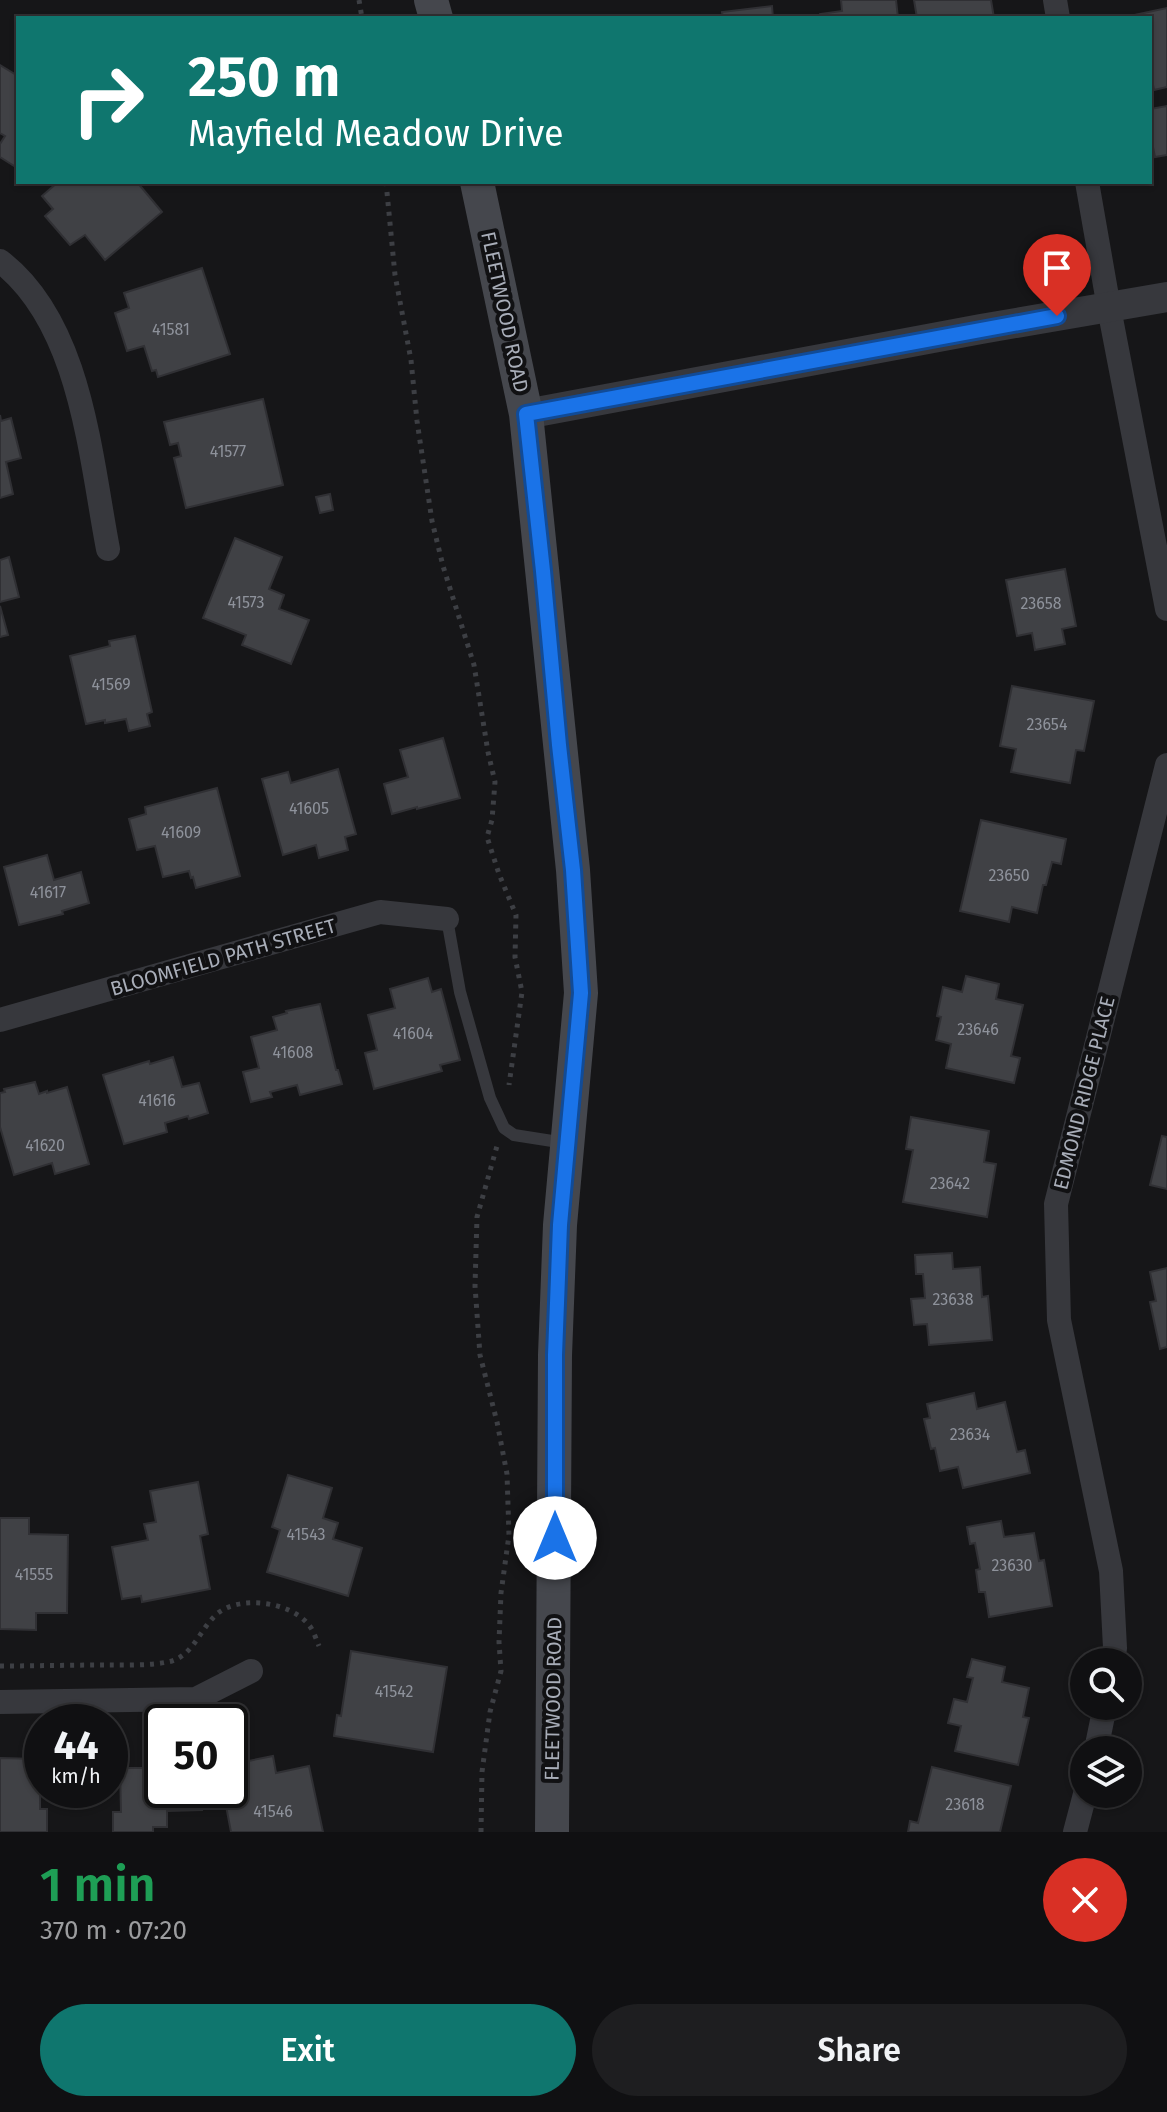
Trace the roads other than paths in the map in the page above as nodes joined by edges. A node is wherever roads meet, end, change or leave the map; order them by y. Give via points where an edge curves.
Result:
1 (477, 184) edge
2 (1087, 184) edge
3 (0, 261) edge
4 (1167, 297) edge
5 (1109, 308) junction
6 (526, 414) junction
7 (108, 549) dead end
8 (1167, 609) edge
9 (1167, 765) edge
10 (447, 919) joint
11 (0, 1020) edge
12 (568, 1144) junction
13 (1115, 1648) edge
14 (251, 1671) dead end
15 (0, 1702) edge
16 (1081, 1808) edge
17 (552, 1832) edge
18 (1075, 1832) edge

1 - 6 main road, FLEETWOOD ROAD
2 - 5 street
3 - 7 street via 37,299 65,352 82,410
4 - 5 street
5 - 6 street
5 - 8 street
6 - 12 main road, FLEETWOOD ROAD via 581,993
9 - 13 street, EDMOND RIDGE PLACE via 1056,1204 1059,1320 1111,1571
10 - 11 street, BLOOMFIELD PATH STREET via 380,912
10 - 12 lane via 460,992 490,1098 504,1128 514,1135
12 - 17 main road, FLEETWOOD ROAD via 555,1355
14 - 15 street via 196,1699
16 - 18 street

